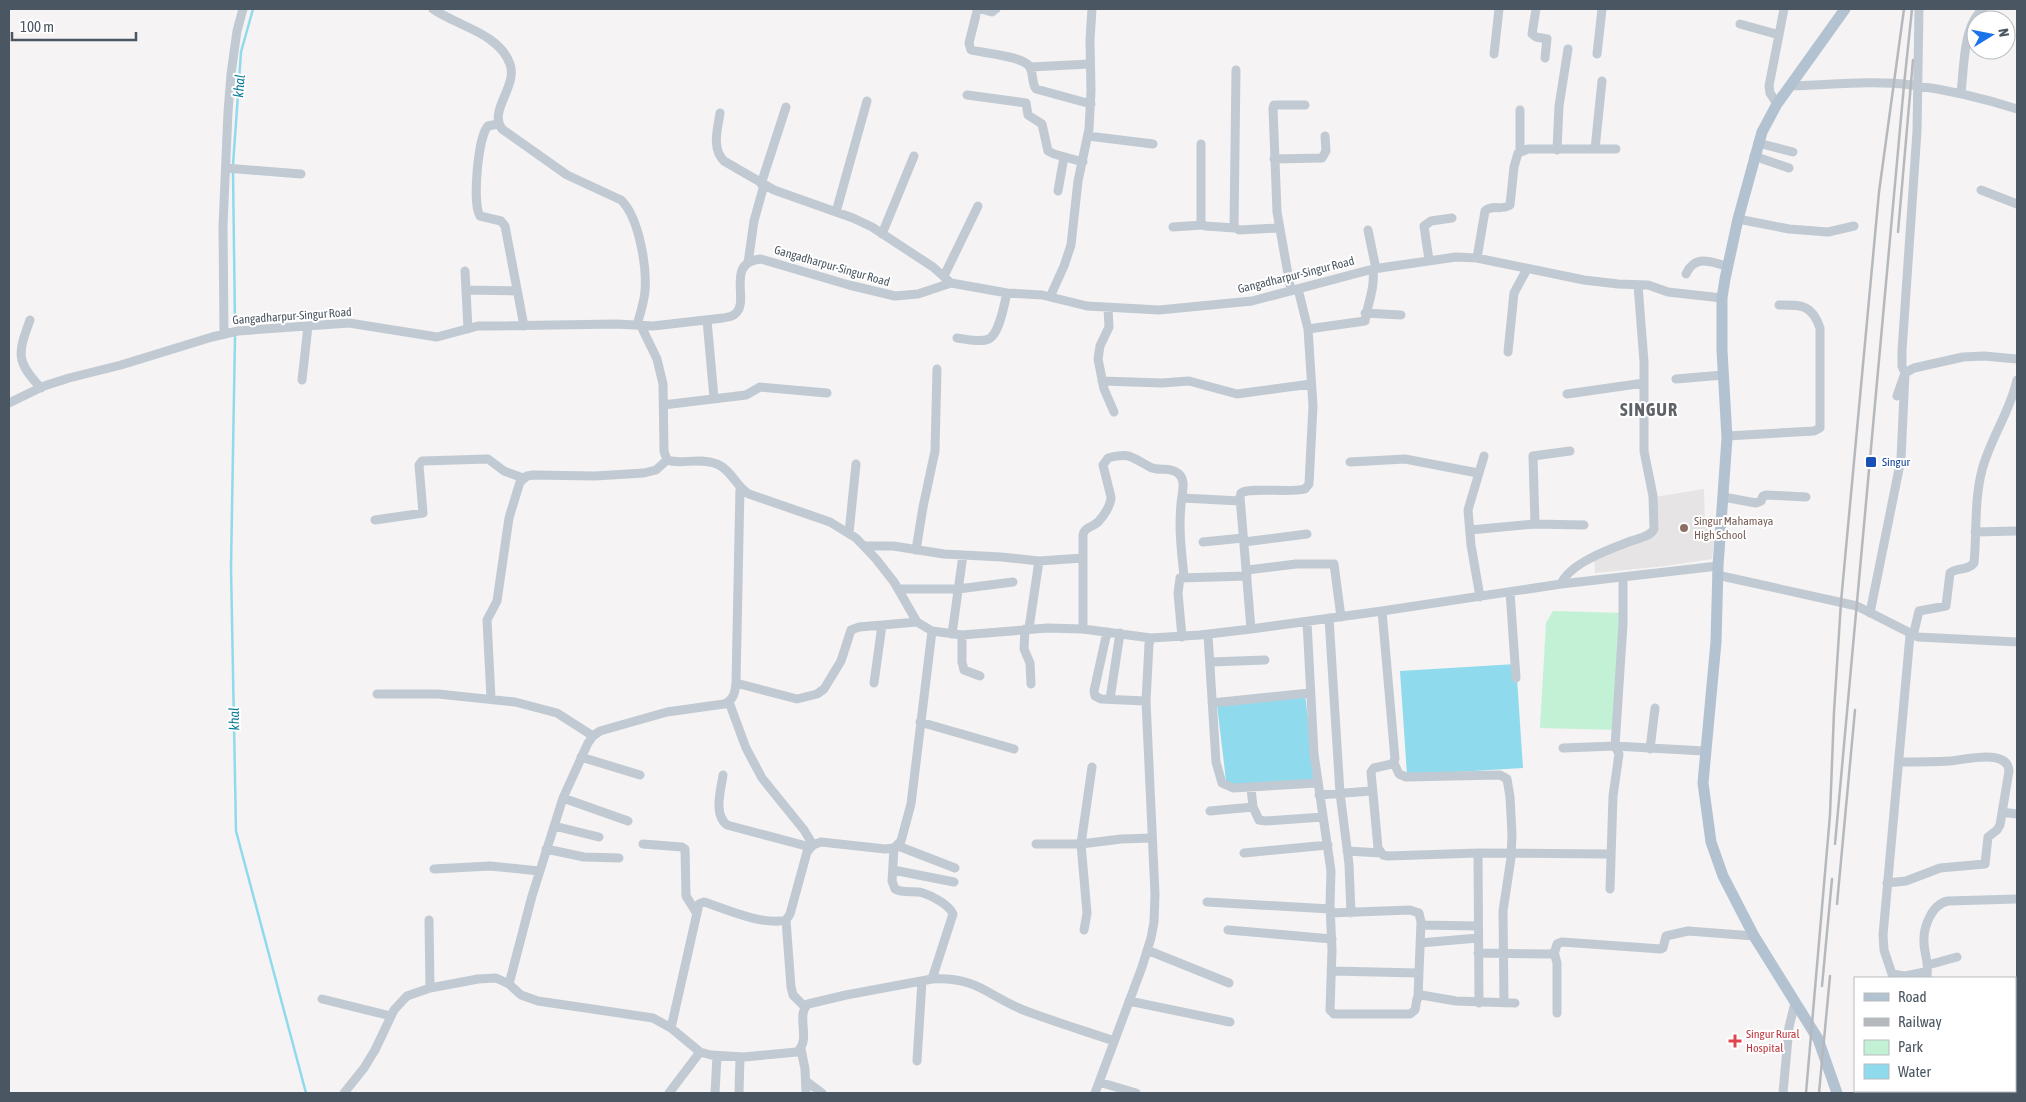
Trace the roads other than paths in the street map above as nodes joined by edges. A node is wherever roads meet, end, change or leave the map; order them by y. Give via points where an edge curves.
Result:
1 (243, 9) edge
2 (433, 9) edge
3 (996, 9) edge
4 (1092, 9) edge
5 (1499, 9) edge
6 (1536, 9) edge
7 (1602, 9) edge
8 (1784, 9) edge
9 (1845, 9) edge
10 (1919, 9) edge
11 (1983, 9) edge
12 (1740, 24) dead end
13 (1778, 35) junction
14 (1568, 49) dead end
15 (1494, 54) dead end
16 (1597, 54) dead end
17 (1545, 58) dead end
18 (1090, 64) junction
19 (1030, 67) junction
20 (1236, 70) dead end
21 (1602, 81) dead end
22 (1790, 86) junction
23 (1919, 86) junction
24 (1961, 93) junction
25 (967, 95) dead end
26 (867, 101) dead end
27 (1091, 104) junction
28 (1777, 104) junction
29 (1305, 105) dead end
30 (786, 107) dead end
31 (2017, 109) edge
32 (1520, 110) dead end
33 (720, 113) dead end
34 (498, 124) junction
35 (1088, 136) junction
36 (1325, 136) dead end
37 (1758, 143) junction
38 (1153, 144) dead end
39 (1201, 144) dead end
40 (1596, 149) junction
41 (1616, 149) dead end
42 (1556, 150) junction
43 (1520, 152) junction
44 (1793, 152) dead end
45 (914, 156) dead end
46 (1754, 156) junction
47 (1064, 157) junction
48 (1274, 159) junction
49 (1083, 162) junction
50 (226, 168) junction
51 (1789, 168) dead end
52 (301, 174) dead end
53 (762, 184) junction
54 (1981, 190) dead end
55 (1058, 191) dead end
56 (2017, 204) edge
57 (978, 206) dead end
58 (836, 212) junction
59 (1452, 218) dead end
60 (1738, 219) junction
61 (1203, 225) junction
62 (1854, 226) dead end
63 (1173, 227) dead end
64 (1235, 228) junction
65 (1279, 228) junction
66 (1368, 230) dead end
67 (882, 234) junction
68 (1478, 258) junction
69 (1429, 260) junction
70 (748, 263) junction
71 (1728, 266) junction
72 (1374, 269) junction
73 (1527, 269) junction
74 (465, 271) dead end
75 (1686, 274) dead end
76 (944, 276) junction
77 (951, 282) junction
78 (1638, 285) junction
79 (466, 290) junction
80 (1295, 290) junction
81 (517, 291) junction
82 (1007, 294) junction
83 (1050, 297) junction
84 (1722, 298) junction
85 (1779, 305) dead end
86 (1108, 308) junction
87 (1365, 313) junction
88 (1401, 315) dead end
89 (30, 320) dead end
90 (708, 320) junction
91 (308, 326) junction
92 (524, 326) junction
93 (639, 326) junction
94 (468, 329) junction
95 (1308, 329) junction
96 (224, 334) junction
97 (957, 338) dead end
98 (1508, 352) dead end
99 (2017, 359) edge
100 (937, 369) dead end
101 (1905, 373) junction
102 (1723, 375) junction
103 (1676, 379) dead end
104 (302, 380) dead end
105 (2017, 380) edge
106 (1102, 381) junction
107 (1644, 383) junction
108 (1311, 384) junction
109 (41, 388) junction
110 (827, 394) dead end
111 (1567, 394) dead end
112 (1897, 396) dead end
113 (714, 398) junction
114 (9, 403) edge
115 (663, 405) junction
116 (1114, 412) dead end
117 (1727, 436) junction
118 (1570, 451) dead end
119 (1484, 456) dead end
120 (666, 460) junction
121 (1350, 462) dead end
122 (856, 464) dead end
123 (1478, 474) junction
124 (523, 478) junction
125 (740, 487) junction
126 (1723, 497) junction
127 (1806, 497) dead end
128 (1182, 498) junction
129 (1240, 501) junction
130 (376, 520) dead end
131 (1534, 524) junction
132 (1584, 525) dead end
133 (1470, 530) junction
134 (2017, 531) edge
135 (1975, 532) junction
136 (849, 533) junction
137 (1308, 534) dead end
138 (1244, 540) junction
139 (1203, 542) dead end
140 (865, 546) junction
141 (916, 550) junction
142 (963, 555) junction
143 (1082, 558) junction
144 (1039, 561) junction
145 (1717, 570) junction
146 (1247, 573) junction
147 (1184, 576) junction
148 (1623, 577) junction
149 (1013, 582) dead end
150 (1561, 584) junction
151 (899, 589) junction
152 (958, 589) junction
153 (1510, 592) junction
154 (1480, 597) junction
155 (1382, 611) junction
156 (1870, 613) junction
157 (1341, 617) junction
158 (1329, 618) junction
159 (917, 622) junction
160 (1306, 622) junction
161 (882, 625) junction
162 (1027, 628) junction
163 (1083, 629) junction
164 (1251, 629) junction
165 (932, 631) junction
166 (1107, 632) junction
167 (1120, 633) junction
168 (952, 634) junction
169 (962, 634) junction
170 (1208, 634) junction
171 (1912, 635) junction
172 (1182, 637) junction
173 (1151, 638) junction
174 (2017, 642) edge
175 (1265, 660) dead end
176 (1210, 662) junction
177 (980, 676) dead end
178 (1516, 678) dead end
179 (874, 682) dead end
180 (736, 683) junction
181 (1031, 684) dead end
182 (1310, 693) junction
183 (376, 694) dead end
184 (491, 698) junction
185 (1110, 699) junction
186 (1146, 701) junction
187 (729, 702) junction
188 (1212, 703) junction
189 (1655, 708) dead end
190 (920, 722) junction
191 (593, 736) junction
192 (1615, 746) junction
193 (1563, 748) dead end
194 (1014, 749) dead end
195 (1650, 749) junction
196 (1704, 751) junction
197 (581, 757) junction
198 (1899, 762) junction
199 (1394, 763) junction
200 (1092, 767) dead end
201 (640, 775) dead end
202 (722, 775) dead end
203 (1317, 783) junction
204 (1251, 788) junction
205 (1372, 791) junction
206 (1340, 793) junction
207 (1319, 795) junction
208 (563, 798) junction
209 (1252, 807) junction
210 (1210, 811) dead end
211 (2002, 812) junction
212 (2017, 814) edge
213 (1323, 817) junction
214 (628, 821) dead end
215 (554, 826) junction
216 (599, 837) dead end
217 (1152, 838) junction
218 (643, 844) dead end
219 (1036, 844) dead end
220 (1081, 844) junction
221 (1328, 845) junction
222 (812, 846) junction
223 (896, 847) junction
224 (546, 848) junction
225 (1347, 851) junction
226 (1244, 853) dead end
227 (1381, 853) junction
228 (1478, 853) junction
229 (1511, 854) junction
230 (1611, 854) junction
231 (619, 858) dead end
232 (955, 868) dead end
233 (434, 869) dead end
234 (892, 870) junction
235 (539, 871) junction
236 (954, 882) dead end
237 (1887, 883) junction
238 (1610, 889) dead end
239 (2017, 899) edge
240 (1208, 902) dead end
241 (1330, 911) junction
242 (696, 912) junction
243 (1350, 913) junction
244 (429, 920) dead end
245 (786, 920) junction
246 (1421, 926) junction
247 (1478, 926) junction
248 (1084, 930) dead end
249 (1228, 930) dead end
250 (1754, 936) junction
251 (1478, 938) junction
252 (1332, 939) junction
253 (1420, 942) junction
254 (1147, 950) junction
255 (1554, 952) junction
256 (1478, 953) junction
257 (1504, 953) junction
258 (1957, 957) dead end
259 (1331, 971) junction
260 (1928, 972) edge
261 (1418, 973) junction
262 (932, 979) junction
263 (922, 981) junction
264 (1229, 982) dead end
265 (509, 984) junction
266 (430, 988) junction
267 (1418, 997) junction
268 (322, 999) dead end
269 (1129, 1001) junction
270 (1479, 1002) junction
271 (1795, 1002) junction
272 (1504, 1003) junction
273 (1515, 1003) dead end
274 (805, 1007) junction
275 (1557, 1013) dead end
276 (391, 1016) junction
277 (1230, 1022) dead end
278 (671, 1028) junction
279 (1114, 1041) junction
280 (801, 1049) junction
281 (700, 1052) junction
282 (717, 1056) junction
283 (740, 1057) junction
284 (918, 1062) dead end
285 (806, 1081) junction
286 (1099, 1082) junction
287 (344, 1093) edge
288 (669, 1093) edge
289 (715, 1093) edge
290 (739, 1093) edge
291 (806, 1093) edge
292 (822, 1093) edge
293 (1095, 1093) edge
294 (1136, 1093) edge
295 (1782, 1093) edge
296 (1838, 1093) edge

1 - 50 street via 231,74
2 - 34 street via 489,39 506,55 511,66 510,85 498,115
3 - 19 street via 992,12 978,11 970,49 1014,59
4 - 18 street
5 - 15 street
6 - 17 street via 1532,34 1547,39
7 - 16 street
8 - 13 street
9 - 22 main road
10 - 23 street
11 - 24 street via 1974,17 1971,26
12 - 13 street
13 - 28 street via 1769,86
14 - 42 street
18 - 19 street
18 - 27 street
19 - 27 street via 1036,89
20 - 64 street
21 - 40 street
22 - 23 street
22 - 28 main road
23 - 24 street
23 - 101 street via 1902,351
24 - 31 street
25 - 47 street via 1026,103 1028,115 1042,124 1048,151
26 - 58 street
27 - 35 street
28 - 37 main road
29 - 48 street via 1273,106
30 - 53 street
32 - 43 street
33 - 53 street via 716,144 720,157
34 - 81 street via 488,126 482,135 477,208 480,216 501,221 505,226
34 - 93 street via 566,175 621,200 627,206 635,226 645,273
35 - 38 street
35 - 49 street
36 - 48 street via 1326,152 1322,158
37 - 44 street
37 - 46 main road
39 - 61 street via 1200,216
40 - 41 street
40 - 42 street
42 - 43 street
43 - 68 street via 1516,156 1510,205 1486,211
45 - 67 street
46 - 51 street
46 - 60 main road
47 - 49 street
47 - 55 street
48 - 65 street
49 - 83 street via 1076,192 1071,245
50 - 52 street
50 - 96 street
53 - 58 street
53 - 70 street
54 - 56 street
57 - 76 street
58 - 67 street
59 - 69 street via 1424,226
60 - 62 street via 1828,232
60 - 71 main road
61 - 63 street
61 - 64 street
64 - 65 street
65 - 80 street
66 - 72 street
67 - 76 street
68 - 69 street, Gangadharpur-Singur Road via 1456,256
68 - 73 street, Gangadharpur-Singur Road
69 - 72 street, Gangadharpur-Singur Road
70 - 77 street, Gangadharpur-Singur Road via 761,259 895,296 918,294
70 - 90 street, Gangadharpur-Singur Road via 741,274 736,314
71 - 75 street via 1698,261
71 - 84 main road
72 - 80 street, Gangadharpur-Singur Road
72 - 87 street via 1374,286
73 - 78 street, Gangadharpur-Singur Road via 1584,280
73 - 98 street via 1513,297
74 - 79 street
76 - 77 street
77 - 82 street, Gangadharpur-Singur Road
78 - 84 street, Gangadharpur-Singur Road
78 - 107 street
79 - 81 street
79 - 94 street
80 - 86 street, Gangadharpur-Singur Road via 1252,301 1184,309
80 - 95 street
81 - 92 street
82 - 83 street, Gangadharpur-Singur Road
82 - 97 street via 992,338
83 - 86 street, Gangadharpur-Singur Road
84 - 102 main road
85 - 117 street via 1806,307 1820,328 1820,428
86 - 106 street via 1109,327 1098,352
87 - 88 street
87 - 95 street via 1363,322
89 - 109 street via 21,344 21,359 27,374
90 - 93 street, Gangadharpur-Singur Road
90 - 113 street
91 - 94 street, Gangadharpur-Singur Road via 349,323 437,337
91 - 96 street, Gangadharpur-Singur Road
91 - 104 street
92 - 93 street, Gangadharpur-Singur Road
92 - 94 street, Gangadharpur-Singur Road
93 - 115 street via 654,352 663,384
95 - 108 street
96 - 109 street, Gangadharpur-Singur Road
99 - 101 street via 1963,356
100 - 141 street via 936,451
101 - 112 street
101 - 156 street via 1901,459
102 - 103 street
102 - 117 main road
105 - 135 street via 1982,470
106 - 108 street via 1186,381 1237,394
106 - 116 street via 1107,401
107 - 111 street
107 - 150 street via 1644,451 1653,496 1654,529 1647,536 1579,565 1565,576
108 - 129 street via 1313,423 1308,486 1302,490 1245,491 1241,493
109 - 114 street, Gangadharpur-Singur Road
110 - 113 street via 760,387 746,395
113 - 115 street
115 - 120 street
117 - 126 main road
118 - 131 street via 1534,456
119 - 123 street
120 - 124 street via 656,470 644,473 533,475
120 - 125 street via 702,460 719,465
121 - 123 street via 1405,459
122 - 136 street
123 - 133 street via 1469,503
124 - 130 street via 504,471 488,459 422,461 419,465 423,513
124 - 184 street via 509,518 497,601 487,620
125 - 136 street via 749,494 830,522
125 - 180 street
126 - 127 street via 1756,503 1766,495
126 - 145 main road
128 - 129 street
128 - 143 street via 1184,483 1175,471 1152,468 1128,455 1108,458 1103,465 1111,502 1099,522 1084,530
128 - 147 street via 1180,527
129 - 138 street
131 - 132 street
131 - 133 street
133 - 154 street
134 - 135 street
135 - 171 street via 1973,566 1949,575 1946,606 1919,611
136 - 140 street
137 - 138 street
138 - 139 street
138 - 146 street
140 - 141 street
140 - 151 street
141 - 142 street
142 - 144 street
142 - 152 street
143 - 144 street
143 - 163 street
144 - 162 street
145 - 148 street
145 - 156 street via 1857,606
145 - 196 main road via 1716,642
146 - 147 street
146 - 157 street via 1296,564 1334,564
146 - 164 street
147 - 172 street via 1177,585
148 - 150 street
148 - 192 street
149 - 152 street
150 - 153 street
151 - 152 street
151 - 159 street
152 - 168 street
153 - 154 street
153 - 178 street
154 - 155 street
155 - 157 street
155 - 199 street
156 - 171 street
157 - 158 street
158 - 160 street
158 - 206 street
159 - 161 street
159 - 165 street
160 - 164 street
160 - 182 street
161 - 179 street
161 - 180 street via 859,627 849,632 841,661 824,689 812,696 797,699
162 - 163 street
162 - 169 street
162 - 181 street via 1024,649 1030,666
163 - 166 street
164 - 170 street
165 - 168 street
165 - 190 street
166 - 167 street
166 - 185 street via 1094,695
167 - 173 street
167 - 185 street
168 - 169 street
169 - 177 street via 964,670
170 - 172 street
170 - 176 street
171 - 174 street
171 - 198 street
172 - 173 street
173 - 186 street
175 - 176 street
176 - 188 street
180 - 187 street
182 - 188 street
182 - 203 street
183 - 184 street
184 - 191 street via 549,709
185 - 186 street
186 - 217 street
187 - 191 street via 658,714
187 - 222 street via 746,748 762,778 804,830
188 - 204 street via 1220,781 1228,787
189 - 195 street
190 - 194 street
190 - 223 street via 911,804 904,834
191 - 197 street
192 - 193 street
192 - 195 street
192 - 230 street via 1618,754
195 - 196 street
196 - 250 main road via 1703,792 1711,842 1728,888
197 - 201 street
197 - 208 street
198 - 211 street via 1981,756 2004,760 2009,771
198 - 237 street
199 - 205 street via 1372,769
199 - 229 street via 1399,774 1406,777 1504,776 1510,797
200 - 220 street
202 - 222 street via 719,809 727,825
203 - 204 street
203 - 207 street
204 - 209 street
205 - 206 street
205 - 227 street
206 - 207 street
206 - 225 street
207 - 213 street
208 - 214 street
208 - 215 street
209 - 210 street
209 - 213 street via 1262,821
211 - 212 street
211 - 237 street via 1999,827 1988,837 1985,864 1940,868 1906,881
213 - 221 street
215 - 216 street
215 - 224 street
217 - 220 street
217 - 254 street via 1155,910
218 - 242 street via 684,847 686,896
219 - 220 street
220 - 248 street via 1087,912
221 - 226 street
221 - 241 street
222 - 223 street via 822,842 885,849
222 - 245 street via 807,852
223 - 232 street
223 - 234 street
224 - 231 street via 584,857
224 - 235 street
225 - 227 street
225 - 243 street
227 - 228 street via 1388,856
228 - 229 street
228 - 247 street
229 - 230 street
229 - 257 street via 1504,896
230 - 238 street
233 - 235 street via 490,866
234 - 236 street
234 - 262 street via 893,886 898,891 923,893 952,911 951,924
235 - 265 street
237 - 260 street via 1883,935 1890,970 1900,976
239 - 260 street via 1940,904 1931,916 1924,937
240 - 241 street
241 - 243 street
241 - 252 street
242 - 245 street via 698,904 704,902 759,919
242 - 278 street
243 - 246 street via 1414,911 1419,913
244 - 266 street
245 - 274 street via 791,988 793,995
246 - 247 street
246 - 253 street
247 - 251 street
249 - 252 street
250 - 255 street via 1688,931 1666,936 1661,950 1562,942 1557,944
250 - 271 main road
251 - 253 street
251 - 256 street
252 - 259 street
253 - 261 street
254 - 264 street
254 - 269 street
255 - 257 street
255 - 275 street
256 - 257 street
256 - 270 street
257 - 272 street
258 - 260 street
259 - 261 street
259 - 267 street via 1329,1005 1334,1014 1410,1014 1416,1010
261 - 267 street
262 - 263 street
262 - 279 street via 969,982 1024,1010
263 - 274 street via 812,1002
263 - 284 street
265 - 266 street via 488,978
265 - 278 street via 521,995 538,1001 642,1015
266 - 276 street via 407,996
267 - 270 street
268 - 276 street
269 - 277 street
269 - 279 street
270 - 272 street
271 - 295 street
271 - 296 main road via 1823,1049
272 - 273 street
274 - 280 street
276 - 287 street via 364,1068
278 - 281 street
279 - 286 street
280 - 283 street via 792,1053
280 - 285 street
281 - 282 street
281 - 288 street
282 - 283 street
282 - 289 street
283 - 290 street
285 - 291 street
285 - 292 street
286 - 293 street
286 - 294 street

